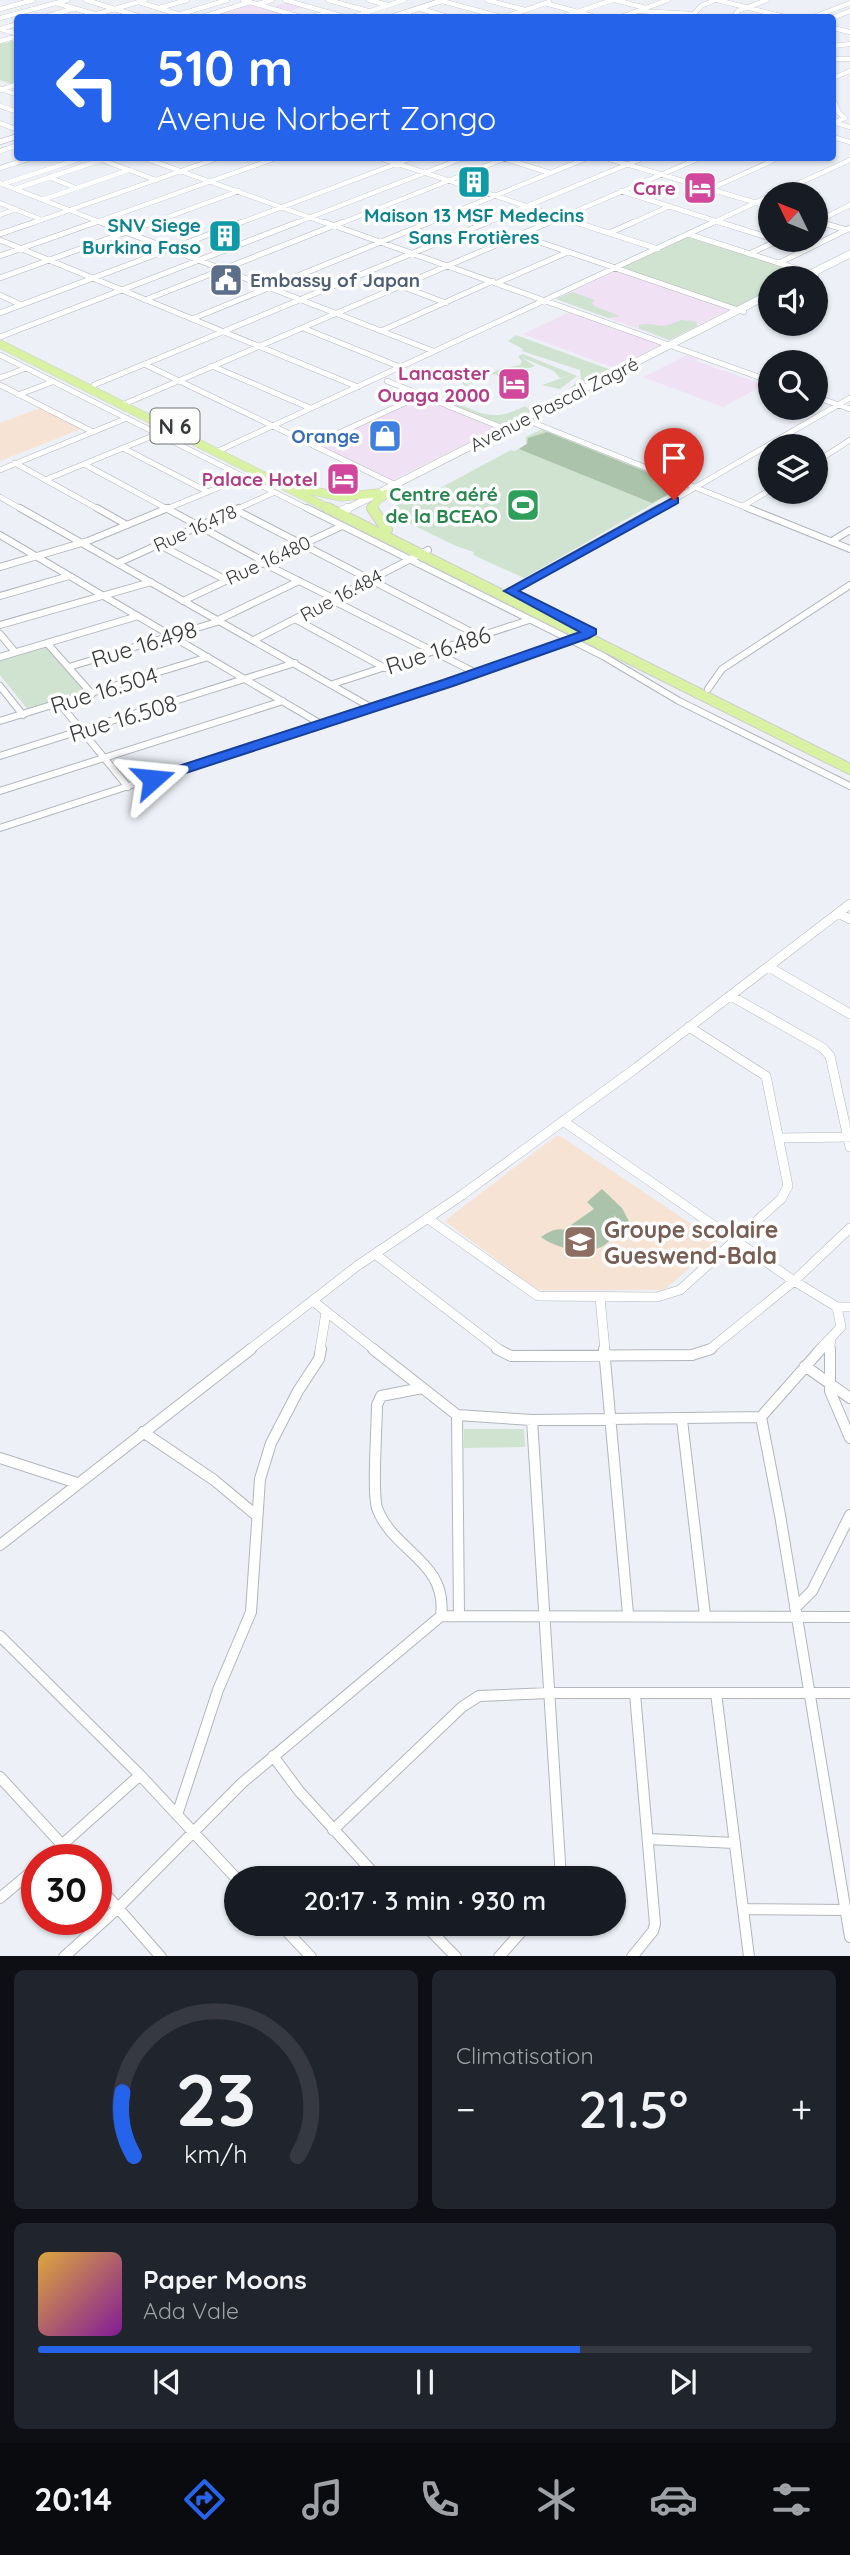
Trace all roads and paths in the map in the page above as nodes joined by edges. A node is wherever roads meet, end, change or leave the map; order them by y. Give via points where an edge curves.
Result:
1 (33, 0) edge
2 (46, 0) edge
3 (67, 0) edge
4 (86, 0) edge
5 (102, 0) edge
6 (145, 0) edge
7 (187, 0) edge
8 (227, 0) edge
9 (243, 0) edge
10 (272, 0) edge
11 (331, 0) edge
12 (369, 0) edge
13 (404, 0) edge
14 (443, 0) edge
15 (487, 0) edge
16 (516, 0) edge
17 (554, 0) edge
18 (614, 0) edge
19 (668, 0) edge
20 (716, 0) edge
21 (724, 0) edge
22 (767, 0) edge
23 (290, 1) edge
24 (94, 2) junction
25 (138, 2) junction
26 (250, 2) junction
27 (56, 3) junction
28 (545, 3) junction
29 (850, 3) edge
30 (258, 4) junction
31 (503, 4) junction
32 (303, 5) junction
33 (388, 5) junction
34 (206, 6) junction
35 (748, 7) junction
36 (74, 8) junction
37 (159, 8) junction
38 (269, 8) junction
39 (418, 8) junction
40 (646, 8) junction
41 (0, 9) edge
42 (115, 9) junction
43 (220, 10) junction
44 (525, 10) junction
45 (638, 10) junction
46 (282, 11) junction
47 (369, 11) junction
48 (328, 12) junction
49 (577, 12) junction
50 (290, 13) edge
51 (54, 14) edge
52 (91, 14) edge
53 (98, 14) edge
54 (132, 14) edge
55 (179, 14) joint
56 (210, 14) edge
57 (322, 14) edge
58 (335, 14) edge
59 (360, 14) edge
60 (402, 14) edge
61 (438, 14) edge
62 (493, 14) edge
63 (513, 14) edge
64 (571, 14) edge
65 (584, 14) edge
66 (628, 14) edge
67 (675, 14) edge
68 (695, 14) edge
69 (738, 14) edge
70 (776, 14) edge
71 (821, 14) edge
72 (2, 17) edge
73 (836, 106) edge
74 (847, 120) edge
75 (850, 160) edge
76 (21, 161) edge
77 (73, 161) edge
78 (98, 161) edge
79 (104, 161) edge
80 (153, 161) edge
81 (208, 161) edge
82 (267, 161) edge
83 (390, 161) edge
84 (403, 161) edge
85 (450, 161) edge
86 (454, 161) edge
87 (496, 161) edge
88 (513, 161) edge
89 (580, 161) edge
90 (617, 161) edge
91 (636, 161) edge
92 (691, 161) edge
93 (772, 161) edge
94 (397, 163) junction
95 (628, 164) junction
96 (836, 166) junction
97 (0, 167) edge
98 (128, 170) junction
99 (850, 170) edge
100 (181, 171) junction
101 (423, 172) junction
102 (550, 173) junction
103 (660, 174) junction
104 (49, 177) junction
105 (156, 180) junction
106 (449, 180) junction
107 (210, 181) junction
108 (801, 182) edge
109 (1, 184) edge
110 (76, 188) junction
111 (710, 188) junction
112 (15, 189) junction
113 (239, 191) junction
114 (621, 191) junction
115 (495, 195) junction
116 (42, 200) junction
117 (757, 202) joint
118 (0, 203) edge
119 (850, 205) edge
120 (528, 206) junction
121 (670, 206) junction
122 (282, 207) junction
123 (16, 209) junction
124 (70, 210) junction
125 (0, 215) edge
126 (828, 215) edge
127 (308, 216) junction
128 (561, 217) junction
129 (43, 220) junction
130 (98, 221) junction
131 (718, 221) junction
132 (828, 224) edge
133 (333, 225) junction
134 (849, 229) edge
135 (127, 232) junction
136 (609, 233) junction
137 (0, 234) edge
138 (688, 234) junction
139 (758, 234) edge
140 (519, 235) junction
141 (0, 240) edge
142 (380, 241) junction
143 (658, 248) junction
144 (21, 249) junction
145 (170, 249) junction
146 (758, 249) edge
147 (568, 252) junction
148 (412, 253) junction
149 (748, 254) junction
150 (0, 256) edge
151 (850, 256) edge
152 (197, 259) junction
153 (50, 260) junction
154 (779, 263) junction
155 (448, 266) junction
156 (787, 266) edge
157 (615, 268) junction
158 (828, 268) edge
159 (223, 269) junction
160 (0, 278) edge
161 (94, 278) junction
162 (495, 282) junction
163 (401, 286) junction
164 (268, 287) junction
165 (119, 289) junction
166 (0, 295) edge
167 (145, 300) junction
168 (303, 300) junction
169 (546, 300) junction
170 (758, 302) edge
171 (446, 303) junction
172 (22, 305) junction
173 (741, 311) junction
174 (0, 313) edge
175 (336, 314) junction
176 (192, 319) junction
177 (303, 328) junction
178 (382, 331) junction
179 (225, 332) junction
180 (0, 336) edge
181 (0, 344) edge
182 (260, 346) junction
183 (672, 346) junction
184 (433, 351) junction
185 (0, 355) edge
186 (38, 363) junction
187 (146, 365) junction
188 (212, 366) junction
189 (400, 367) junction
190 (25, 368) junction
191 (758, 377) edge
192 (0, 378) edge
193 (178, 380) junction
194 (387, 381) dead end
195 (52, 382) junction
196 (0, 385) edge
197 (94, 386) junction
198 (358, 387) junction
199 (18, 395) junction
200 (422, 395) junction
201 (850, 398) edge
202 (828, 401) edge
203 (125, 404) junction
204 (838, 405) junction
205 (310, 408) junction
206 (850, 409) edge
207 (138, 413) junction
208 (126, 418) junction
209 (529, 421) junction
210 (272, 426) junction
211 (170, 429) junction
212 (508, 430) junction
213 (93, 432) junction
214 (158, 434) junction
215 (850, 440) edge
216 (313, 445) junction
217 (123, 448) junction
218 (220, 451) junction
219 (828, 454) edge
220 (15, 463) junction
221 (84, 464) junction
222 (0, 470) edge
223 (256, 472) junction
224 (242, 477) junction
225 (45, 480) junction
226 (398, 485) junction
227 (696, 488) junction
228 (306, 489) junction
229 (208, 492) junction
230 (273, 493) junction
231 (382, 494) junction
232 (0, 497) edge
233 (758, 497) edge
234 (743, 506) junction
235 (166, 509) junction
236 (236, 510) junction
237 (347, 514) junction
238 (127, 525) junction
239 (198, 527) junction
240 (341, 527) junction
241 (387, 530) junction
242 (850, 530) edge
243 (0, 535) edge
244 (832, 541) junction
245 (82, 544) junction
246 (159, 544) junction
247 (302, 544) junction
248 (850, 549) edge
249 (424, 552) junction
250 (36, 557) junction
251 (408, 560) junction
252 (118, 563) junction
253 (264, 563) junction
254 (0, 567) edge
255 (69, 576) junction
256 (226, 580) junction
257 (372, 580) junction
258 (299, 581) junction
259 (151, 582) junction
260 (850, 585) edge
261 (510, 591) junction
262 (104, 595) junction
263 (0, 596) edge
264 (334, 599) junction
265 (183, 601) junction
266 (542, 614) junction
267 (138, 616) junction
268 (295, 619) junction
269 (529, 620) junction
270 (219, 621) junction
271 (0, 625) edge
272 (588, 633) junction
273 (0, 634) edge
274 (173, 636) junction
275 (481, 637) junction
276 (254, 640) junction
277 (572, 641) junction
278 (47, 643) junction
279 (15, 652) junction
280 (436, 652) junction
281 (0, 657) edge
282 (208, 657) junction
283 (295, 663) junction
284 (69, 667) junction
285 (385, 668) junction
286 (476, 673) junction
287 (246, 679) junction
288 (333, 684) junction
289 (1, 687) edge
290 (708, 689) junction
291 (92, 694) junction
292 (283, 701) junction
293 (60, 704) junction
294 (372, 708) junction
295 (23, 715) junction
296 (0, 721) edge
297 (321, 724) junction
298 (81, 731) junction
299 (0, 756) edge
300 (104, 758) junction
301 (850, 760) edge
302 (850, 769) edge
303 (850, 786) edge
304 (128, 787) junction
305 (0, 791) edge
306 (0, 828) edge
307 (850, 904) edge
308 (838, 913) junction
309 (850, 919) edge
310 (769, 967) junction
311 (731, 996) junction
312 (850, 1014) edge
313 (689, 1027) junction
314 (563, 1121) junction
315 (780, 1138) junction
316 (849, 1141) edge
317 (427, 1218) junction
318 (850, 1228) edge
319 (734, 1240) junction
320 (374, 1254) junction
321 (794, 1281) junction
322 (600, 1298) junction
323 (313, 1301) junction
324 (837, 1307) junction
325 (850, 1307) edge
326 (326, 1312) junction
327 (831, 1340) junction
328 (605, 1357) junction
329 (805, 1366) junction
330 (827, 1382) junction
331 (422, 1388) junction
332 (850, 1398) edge
333 (457, 1415) junction
334 (761, 1417) junction
335 (532, 1420) junction
336 (611, 1420) junction
337 (682, 1420) junction
338 (143, 1432) junction
339 (850, 1437) edge
340 (0, 1458) edge
341 (77, 1483) junction
342 (257, 1516) junction
343 (850, 1516) edge
344 (0, 1545) edge
345 (796, 1612) junction
346 (628, 1614) junction
347 (705, 1615) junction
348 (441, 1616) junction
349 (459, 1616) junction
350 (546, 1616) junction
351 (850, 1617) edge
352 (0, 1636) edge
353 (549, 1693) junction
354 (716, 1693) junction
355 (850, 1693) edge
356 (809, 1694) junction
357 (635, 1695) junction
358 (273, 1756) junction
359 (140, 1775) junction
360 (0, 1777) edge
361 (177, 1815) junction
362 (333, 1830) junction
363 (194, 1832) junction
364 (648, 1839) junction
365 (735, 1843) junction
366 (61, 1844) edge
367 (63, 1844) edge
368 (225, 1866) edge
369 (367, 1866) edge
370 (560, 1866) edge
371 (21, 1880) edge
372 (0, 1898) edge
373 (112, 1901) edge
374 (118, 1908) junction
375 (743, 1909) junction
376 (846, 1910) junction
377 (292, 1936) edge
378 (436, 1936) edge
379 (517, 1936) edge
380 (850, 1937) edge
381 (64, 1956) edge
382 (161, 1956) edge
383 (311, 1956) edge
384 (456, 1956) edge
385 (499, 1956) edge
386 (632, 1956) edge
387 (749, 1956) edge

1 - 41 street
2 - 27 street
3 - 27 street
4 - 24 street
5 - 24 street
6 - 25 street
7 - 37 street
8 - 34 street
9 - 26 street
10 - 30 street
11 - 47 street
12 - 33 street
13 - 33 street
14 - 39 main road
14 - 62 street
15 - 31 street
16 - 31 street
17 - 28 street
18 - 40 street
18 - 49 street
19 - 40 street
20 - 35 street
20 - 68 street
21 - 35 street
22 - 35 street
23 - 32 street
23 - 38 street
24 - 42 street
25 - 37 street
25 - 42 street
26 - 30 street
26 - 43 street
27 - 36 street
27 - 72 street
28 - 44 street
28 - 49 street
29 - 71 street
30 - 38 street
31 - 44 street
32 - 46 street
32 - 48 street
33 - 47 street
34 - 43 street
34 - 55 street
35 - 69 street
35 - 70 street
36 - 51 street
36 - 52 street
37 - 55 street
38 - 46 street
39 - 60 main road
39 - 61 street
40 - 45 street
42 - 53 street
42 - 54 street
43 - 56 street
44 - 63 street
45 - 66 street
45 - 67 street
46 - 50 street
47 - 59 street
48 - 57 street
48 - 58 street
49 - 64 street
49 - 65 street
73 - 74 street
75 - 96 street
76 - 97 street
77 - 109 street
78 - 104 street
79 - 98 street
80 - 100 street
81 - 100 street
82 - 107 street
83 - 94 street
84 - 94 street
85 - 101 street
86 - 101 street
87 - 106 street
88 - 102 street
89 - 102 street
90 - 95 street
91 - 95 street
92 - 103 street
93 - 111 street
94 - 101 street
94 - 122 street
95 - 103 street
95 - 120 street
96 - 99 street
96 - 108 street
98 - 105 street
98 - 110 street
100 - 105 street
100 - 107 street
101 - 106 street
101 - 127 street
102 - 115 street
103 - 111 street
103 - 114 street
104 - 110 street
104 - 112 street
105 - 124 street
106 - 115 street
106 - 133 street
107 - 113 street
107 - 130 street
109 - 112 street
110 - 116 street
111 - 117 street
112 - 116 street
113 - 122 street
113 - 135 street
114 - 121 street
114 - 128 street
115 - 120 street
115 - 142 street
116 - 124 street
117 - 131 street
118 - 123 street
119 - 126 street
120 - 128 street
120 - 148 street
121 - 131 street
121 - 136 street
122 - 127 street
122 - 145 street
123 - 125 street
123 - 129 street
124 - 129 street
124 - 130 street
127 - 133 street
127 - 152 street
128 - 136 street
128 - 140 street
129 - 137 street
130 - 135 street
130 - 144 street
131 - 138 street
131 - 139 street
132 - 134 street
133 - 142 street
133 - 159 street
134 - 154 street
135 - 145 street
135 - 153 street
136 - 143 street
138 - 143 street
138 - 149 street
140 - 147 street
140 - 155 street
141 - 144 street
142 - 148 street
142 - 164 street
143 - 157 street
144 - 150 street
144 - 153 street
145 - 152 street
145 - 161 street
146 - 149 street
147 - 157 street
147 - 162 street
148 - 155 street
148 - 168 street
149 - 154 street
151 - 158 main road
152 - 159 street
152 - 165 street
153 - 160 street
153 - 161 street
154 - 156 street
155 - 162 street
155 - 163 street
157 - 169 street
157 - 173 street
159 - 164 street
159 - 167 street
161 - 165 street
161 - 172 street
162 - 169 street
162 - 171 street
163 - 171 street
163 - 175 street
164 - 168 street
164 - 176 street
165 - 167 street
165 - 180 street
166 - 172 street
167 - 176 street
168 - 175 street
168 - 179 street
169 - 183 street
169 - 184 street
170 - 173 main road, Avenue Pascal Zagré
171 - 178 street
172 - 174 street
173 - 183 main road, Avenue Pascal Zagré
175 - 177 street
175 - 178 street
176 - 179 street
177 - 182 street
177 - 189 street
178 - 184 street
179 - 182 street
179 - 187 street
180 - 197 main road, N 6
181 - 186 main road, N 6
182 - 188 street
182 - 198 street
183 - 191 street
183 - 209 main road, Avenue Pascal Zagré
183 - 212 main road, Avenue Pascal Zagré
184 - 189 street
185 - 190 street
186 - 190 street
186 - 203 main road, N 6
187 - 193 street
187 - 197 street
188 - 193 street
188 - 205 street
189 - 198 street
190 - 192 street
190 - 195 street
193 - 203 street
193 - 210 street
194 - 200 street
195 - 199 street
195 - 208 street
196 - 199 street
197 - 203 main road, N 6
198 - 205 street
199 - 213 street
200 - 212 street
200 - 216 street
201 - 204 street
202 - 204 street
203 - 207 main road, N 6
203 - 218 main road, N 6
204 - 206 street
204 - 227 street
205 - 210 street
207 - 208 street
207 - 211 main road, N 6
208 - 213 street
208 - 214 street
209 - 212 main road, Avenue Pascal Zagré
209 - 227 street
210 - 216 street
210 - 218 street
211 - 214 street
211 - 218 main road, N 6
212 - 226 main road, Avenue Pascal Zagré
213 - 220 street
214 - 217 street
214 - 224 street
215 - 219 street
216 - 226 street
217 - 221 street
217 - 229 street
218 - 223 main road, N 6
218 - 228 main road, N 6
220 - 222 street
220 - 225 street
221 - 225 street
221 - 235 street
223 - 224 street
223 - 237 main road, N 6
224 - 229 street
224 - 230 street
225 - 238 street
226 - 231 main road, Avenue Pascal Zagré
227 - 234 street
227 - 261 street
228 - 231 main road via 341,498
228 - 237 main road, N 6
229 - 235 street
230 - 236 street, Rue 16.478
230 - 240 street
231 - 237 main road, Avenue Pascal Zagré
231 - 241 main road via 372,509
232 - 245 street
233 - 234 street
234 - 244 street
235 - 238 street
235 - 239 street
236 - 239 street, Rue 16.478
236 - 247 street
237 - 240 street, Rue 16.480
237 - 241 main road, N 6
237 - 249 main road, N 6
238 - 245 street
239 - 246 street, Rue 16.478
239 - 253 street
240 - 247 street, Rue 16.480
240 - 251 street
241 - 249 main road, N 6
242 - 244 street
243 - 250 street
244 - 248 street
245 - 250 street
245 - 252 street
246 - 252 street, Rue 16.478
246 - 256 street
247 - 253 street, Rue 16.480
247 - 257 street
249 - 251 street, Rue 16.484
249 - 261 main road, N 6
249 - 266 main road, N 6
250 - 254 street
250 - 255 street
251 - 257 street, Rue 16.484
251 - 269 street
252 - 259 street
253 - 256 street, Rue 16.480
253 - 258 street
255 - 262 street
255 - 263 street
256 - 265 street, Rue 16.480
257 - 264 street, Rue 16.484
257 - 275 street
258 - 264 street
258 - 270 street, Rue 16.498
259 - 262 street
259 - 265 street
260 - 290 street via 722,669
261 - 272 main road, N 6
262 - 267 street
262 - 271 street
264 - 268 street, Rue 16.484
264 - 280 street
265 - 270 street
266 - 269 street, Rue 16.486
266 - 272 main road, N 6
267 - 274 street
267 - 278 street
268 - 276 street, Rue 16.484
268 - 285 street
269 - 275 street, Rue 16.486
269 - 277 street
270 - 274 street, Rue 16.498
270 - 276 street
272 - 277 street
272 - 290 main road, N 6
272 - 302 main road, N 6
273 - 279 street
274 - 282 street
274 - 284 street, Rue 16.498
275 - 280 street, Rue 16.486
276 - 283 street
277 - 286 street
277 - 303 street via 679,701
278 - 279 street
278 - 284 street
279 - 281 street
280 - 285 street, Rue 16.486
280 - 286 street
282 - 287 street
282 - 291 street, Rue 16.504
283 - 287 street, Rue 16.508
283 - 288 street
284 - 291 street
285 - 288 street, Rue 16.486
286 - 294 street
287 - 292 street
287 - 298 street, Rue 16.508
288 - 294 street
289 - 295 street
290 - 301 main road, N 6
291 - 293 street, Rue 16.504
292 - 297 street
292 - 300 street
293 - 295 street, Rue 16.504
293 - 298 street
294 - 297 street
295 - 296 street, Rue 16.504
297 - 304 street
298 - 299 street, Rue 16.508
298 - 300 street
300 - 304 street
300 - 305 street
304 - 306 street
307 - 308 street
308 - 309 street
308 - 310 street
310 - 311 street
310 - 312 street
311 - 313 street
311 - 316 street via 830,1056
313 - 314 street
313 - 315 street via 764,1073
314 - 317 street
314 - 319 street
315 - 316 street
315 - 319 street via 788,1190
317 - 320 street
317 - 322 street via 534,1294
318 - 321 street
319 - 321 street
319 - 322 street via 674,1293
320 - 323 street
320 - 328 street via 505,1354
321 - 324 street
321 - 328 street via 706,1352
322 - 328 street
323 - 326 street
323 - 338 street
324 - 325 street
324 - 327 street via 841,1327
326 - 331 street
326 - 342 street via 319,1359 271,1443 260,1479
327 - 329 street
327 - 330 street
328 - 336 street
329 - 330 street
329 - 334 street
330 - 332 street
330 - 339 street
331 - 333 street
331 - 348 street via 381,1396 377,1405 376,1505 382,1519 442,1591
333 - 335 street
333 - 349 street
334 - 337 street
334 - 345 street
335 - 336 street
335 - 350 street
336 - 337 street
336 - 346 street
337 - 347 street
338 - 341 street
338 - 342 street
340 - 341 street
341 - 344 street
342 - 361 street via 249,1618 218,1690
343 - 345 street via 812,1591
345 - 347 street
345 - 351 street
345 - 356 street
346 - 347 street
346 - 350 street
348 - 349 street
348 - 358 street
349 - 350 street
350 - 353 street
352 - 359 street
353 - 357 street
353 - 362 street via 474,1698
353 - 370 street
354 - 356 street
354 - 357 street
354 - 365 street
355 - 356 street
356 - 376 street
357 - 364 street
358 - 362 street
358 - 363 street
359 - 361 street
359 - 367 street
360 - 366 street
361 - 363 street
362 - 369 street
363 - 368 street
363 - 374 street
364 - 365 street
364 - 386 street via 655,1924
365 - 375 street
371 - 372 street
373 - 374 street
374 - 381 street
374 - 382 street
375 - 376 street
375 - 387 street
376 - 380 street
377 - 383 street
378 - 384 street
379 - 385 street

